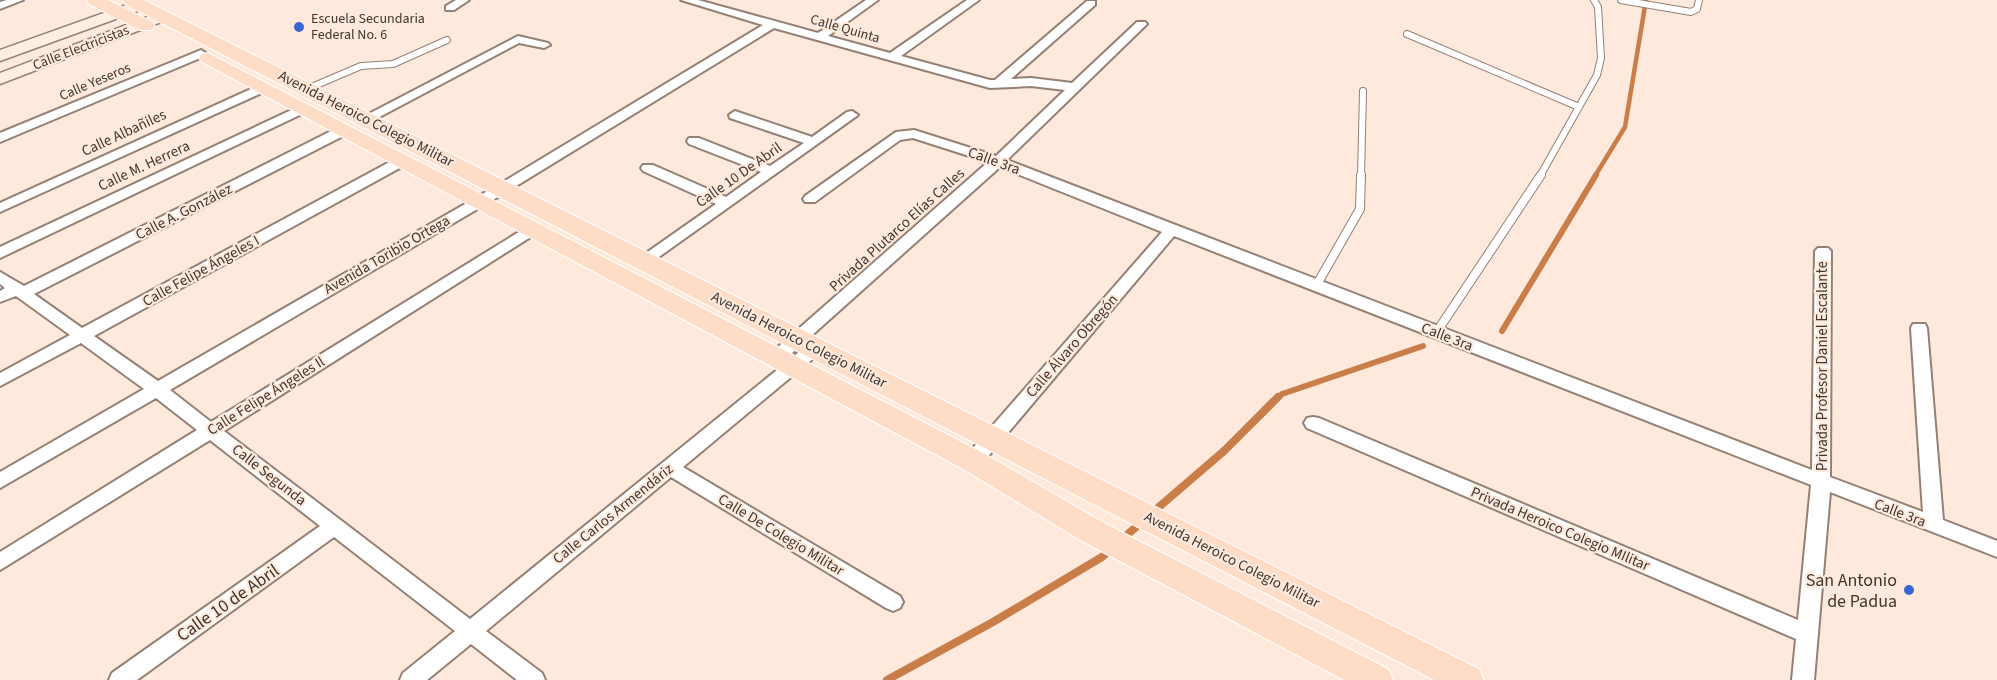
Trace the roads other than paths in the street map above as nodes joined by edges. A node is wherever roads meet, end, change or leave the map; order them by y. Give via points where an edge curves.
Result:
1 (18, 0) edge
2 (95, 0) edge
3 (464, 0) edge
4 (689, 0) edge
5 (873, 0) edge
6 (974, 0) edge
7 (1594, 0) edge
8 (1621, 0) edge
9 (1699, 0) edge
10 (1091, 3) dead end
11 (0, 6) edge
12 (450, 8) dead end
13 (139, 11) edge
14 (772, 24) junction
15 (1141, 24) dead end
16 (1407, 34) dead end
17 (819, 37) junction
18 (447, 40) dead end
19 (544, 45) dead end
20 (201, 54) junction
21 (0, 56) edge
22 (892, 57) junction
23 (0, 79) edge
24 (997, 85) junction
25 (1076, 87) junction
26 (262, 88) junction
27 (1363, 91) dead end
28 (304, 99) junction
29 (1579, 107) junction
30 (735, 115) dead end
31 (852, 115) dead end
32 (365, 119) junction
33 (344, 130) junction
34 (0, 138) edge
35 (694, 141) dead end
36 (815, 142) junction
37 (402, 161) junction
38 (998, 161) junction
39 (648, 168) dead end
40 (772, 172) junction
41 (503, 188) junction
42 (810, 199) dead end
43 (478, 202) junction
44 (728, 203) junction
45 (0, 208) edge
46 (532, 230) junction
47 (1171, 230) junction
48 (1823, 251) dead end
49 (0, 252) edge
50 (644, 261) junction
51 (0, 277) edge
52 (1316, 286) junction
53 (20, 291) junction
54 (0, 297) edge
55 (1919, 328) dead end
56 (1436, 333) junction
57 (82, 335) junction
58 (807, 344) junction
59 (784, 363) junction
60 (0, 380) edge
61 (158, 390) junction
62 (1313, 423) dead end
63 (212, 430) junction
64 (992, 438) junction
65 (973, 461) junction
66 (670, 468) junction
67 (0, 481) edge
68 (1821, 482) junction
69 (335, 526) junction
70 (1934, 526) junction
71 (1997, 549) edge
72 (0, 562) edge
73 (1288, 589) junction
74 (893, 602) dead end
75 (1263, 621) junction
76 (469, 631) junction
77 (1807, 634) junction
78 (120, 680) edge
79 (411, 680) edge
80 (534, 680) edge
81 (1376, 680) edge
82 (1467, 680) edge
83 (1803, 680) edge

1 - 11 street
2 - 13 main road, Avenida Heroico Colegio Militar
3 - 12 street
4 - 14 street, Calle Quinta
5 - 17 street
6 - 22 street
7 - 29 lane via 1598,7 1601,58 1597,75
8 - 9 lane via 1690,12
10 - 24 street
13 - 20 main road, Avenida Heroico Colegio Militar
13 - 21 street
13 - 23 street, Calle Electricistas
13 - 28 main road, Avenida Heroico Colegio Militar
14 - 17 street, Calle Quinta
14 - 41 street, Avenida Toribio Ortega
15 - 25 street, Privada Plutarco Elías Calles
16 - 29 lane
17 - 22 street, Calle Quinta
18 - 28 lane via 393,64 362,66
19 - 32 street via 519,39
20 - 26 main road, Avenida Heroico Colegio Militar
20 - 34 street, Calle Yeseros
22 - 24 street, Calle Quinta
24 - 25 street, Calle Quinta via 1031,82
25 - 38 street, Privada Plutarco Elías Calles
26 - 28 main road, Avenida Heroico Colegio Militar
26 - 45 street, Calle Albañiles
27 - 52 lane via 1360,209
28 - 32 main road, Avenida Heroico Colegio Militar
28 - 33 main road, Avenida Heroico Colegio Militar
28 - 49 street, Calle M. Herrera
29 - 56 lane via 1542,174
30 - 36 street
31 - 36 street, Calle 10 De Abril
32 - 41 main road, Avenida Heroico Colegio Militar
33 - 37 main road, Avenida Heroico Colegio Militar
33 - 53 street, Calle A. González
35 - 40 street
36 - 40 street, Calle 10 De Abril
37 - 43 main road, Avenida Heroico Colegio Militar
37 - 57 street, Calle Felipe Ángeles I
38 - 42 street, Calle 3ra via 914,134 896,136
38 - 47 street, Calle 3ra
38 - 58 street, Privada Plutarco Elías Calles
39 - 44 street
40 - 44 street, Calle 10 De Abril
41 - 43 street, Avenida Toribio Ortega
41 - 50 main road, Avenida Heroico Colegio Militar
43 - 46 main road, Avenida Heroico Colegio Militar
43 - 61 street, Avenida Toribio Ortega
44 - 50 street, Calle 10 De Abril
46 - 59 main road, Avenida Heroico Colegio Militar
46 - 63 street, Calle Felipe Ángeles Il
47 - 52 street, Calle 3ra
47 - 64 street, Calle Álvaro Obregón
48 - 68 street, Privada Profesor Daniel Escalante
50 - 58 main road, Avenida Heroico Colegio Militar
51 - 53 street, Calle Segunda
52 - 56 street, Calle 3ra
53 - 54 street, Calle A. González
53 - 57 street, Calle Segunda
55 - 70 street
56 - 68 street, Calle 3ra
57 - 60 street, Calle Felipe Ángeles I
57 - 61 street, Calle Segunda
58 - 59 street, Calle Carlos Armendáriz
58 - 64 main road, Avenida Heroico Colegio Militar
59 - 65 main road, Avenida Heroico Colegio Militar
59 - 66 street, Calle Carlos Armendáriz
61 - 63 street, Calle Segunda
61 - 67 street, Avenida Toribio Ortega
62 - 77 street, Privada Heroico Colegio MIlitar
63 - 69 street, Calle Segunda
63 - 72 street, Calle Felipe Ángeles Il
64 - 65 street, Calle Álvaro Obregón
64 - 73 main road, Avenida Heroico Colegio Militar
65 - 75 main road, Avenida Heroico Colegio Militar via 1093,532
66 - 74 street, Calle De Colegio Militar
66 - 76 street, Calle Carlos Armendáriz
68 - 70 street, Calle 3ra
68 - 77 street, Privada Profesor Daniel Escalante
69 - 76 street, Calle Segunda
69 - 78 street, Calle 10 de Abril
70 - 71 street, Calle 3ra
73 - 75 main road
73 - 82 main road, Avenida Heroico Colegio Militar
75 - 81 main road, Avenida Heroico Colegio Militar
76 - 79 street, Calle Carlos Armendáriz
76 - 80 street, Calle Segunda
77 - 83 street, Privada Profesor Daniel Escalante

